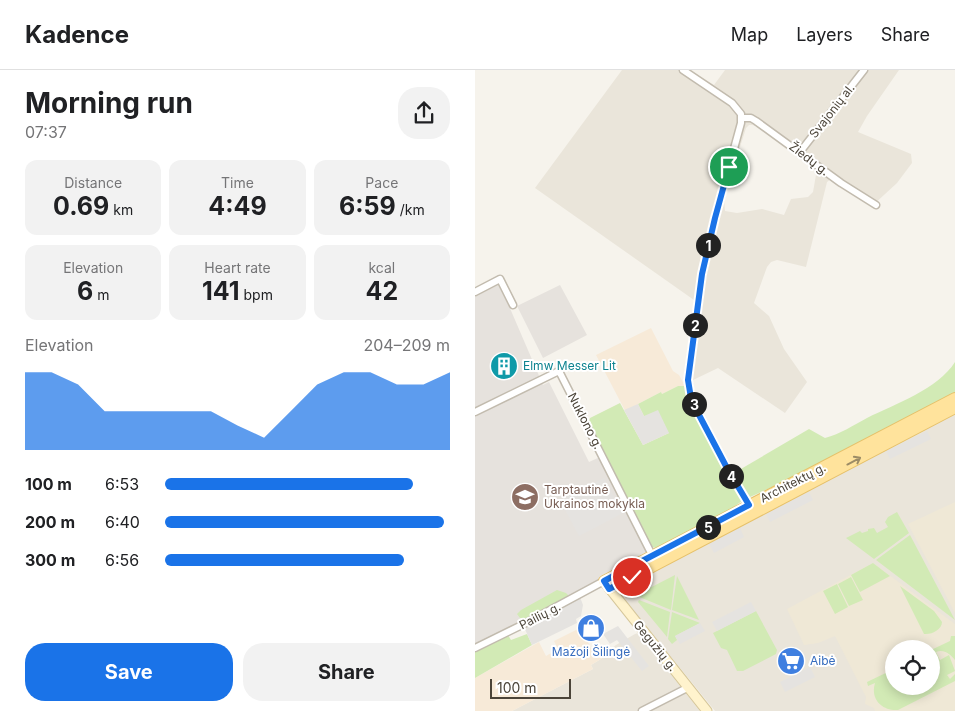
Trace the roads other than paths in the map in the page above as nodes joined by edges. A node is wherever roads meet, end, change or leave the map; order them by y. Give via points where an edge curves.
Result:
1 (683, 70) edge
2 (864, 70) edge
3 (741, 118) junction
4 (801, 152) junction
5 (875, 205) dead end
6 (475, 292) edge
7 (513, 305) dead end
8 (955, 398) edge
9 (955, 408) edge
10 (475, 412) edge
11 (833, 467) junction
12 (749, 505) junction
13 (652, 555) junction
14 (607, 585) junction
15 (475, 648) edge
16 (687, 688) junction
17 (642, 711) edge
18 (707, 711) edge

1 - 3 street via 732,102
2 - 4 street, Svajonių al.
3 - 4 street, Žiedų g. via 756,120
3 - 12 street via 702,274 688,380 698,413
4 - 5 street, Žiedų g.
6 - 7 street via 500,279
8 - 11 main road, Architektų g.
11 -> 9 main road, Architektų g.
10 - 13 street, Nuklono g. via 559,371
11 - 12 main road, Architektų g.
11 - 14 main road, Architektų g.
12 - 13 main road, Architektų g.
13 - 14 main road, Architektų g.
14 - 15 street, Pailių g.
14 - 16 main road, Gegužių g.
16 - 17 street
16 - 18 main road, Gegužių g.

